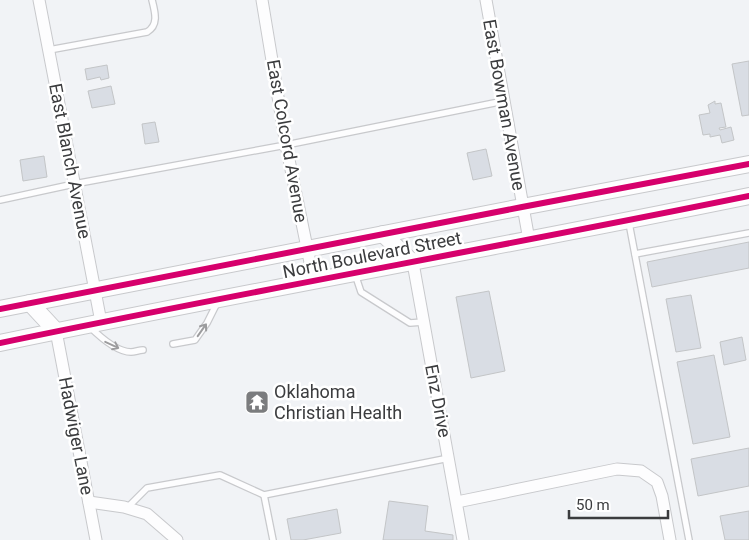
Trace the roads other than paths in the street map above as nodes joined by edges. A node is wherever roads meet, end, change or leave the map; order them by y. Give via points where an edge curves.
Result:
1 (39, 0) edge
2 (152, 0) edge
3 (262, 0) edge
4 (486, 0) edge
5 (48, 50) junction
6 (504, 101) junction
7 (286, 145) junction
8 (749, 164) edge
9 (74, 184) junction
10 (749, 196) edge
11 (0, 200) edge
12 (522, 207) junction
13 (629, 221) junction
14 (749, 233) edge
15 (383, 234) junction
16 (529, 240) junction
17 (307, 250) junction
18 (635, 254) junction
19 (413, 262) junction
20 (355, 274) junction
21 (314, 282) junction
22 (95, 291) junction
23 (219, 300) junction
24 (30, 304) junction
25 (0, 309) edge
26 (423, 322) junction
27 (94, 323) junction
28 (56, 331) junction
29 (0, 343) edge
30 (173, 344) dead end
31 (143, 350) dead end
32 (449, 458) junction
33 (264, 494) junction
34 (89, 502) junction
35 (456, 502) junction
36 (126, 508) junction
37 (96, 540) edge
38 (177, 540) edge
39 (273, 540) edge
40 (463, 540) edge
41 (670, 540) edge
42 (689, 540) edge

1 - 5 street, East Blanch Avenue
2 - 5 lane via 155,23 147,32
3 - 7 street, East Colcord Avenue
4 - 6 street, East Bowman Avenue
5 - 9 street, East Blanch Avenue
6 - 7 lane
6 - 12 street, East Bowman Avenue
7 - 9 lane
7 - 17 street, East Colcord Avenue
8 - 12 main road, North Boulevard Street
9 - 11 lane
9 - 22 street, East Blanch Avenue
10 - 13 main road, North Boulevard Street
12 - 15 main road, North Boulevard Street
12 - 16 street, East Bowman Avenue
13 - 16 main road, North Boulevard Street
13 - 18 lane
14 - 18 lane
15 - 17 main road, North Boulevard Street
15 - 19 main road
16 - 19 main road, North Boulevard Street
17 - 21 street, East Colcord Avenue
17 - 22 main road, North Boulevard Street
18 - 42 lane
19 - 20 main road, North Boulevard Street
19 - 26 street, Enz Drive
20 - 21 main road, North Boulevard Street
20 - 26 lane via 361,292 410,323
21 - 23 main road, North Boulevard Street
22 - 24 main road, North Boulevard Street
22 - 27 street, East Blanch Avenue
23 - 27 main road, North Boulevard Street
30 -> 23 lane via 195,340
24 - 25 main road, North Boulevard Street
24 - 28 main road
26 - 32 street, Enz Drive
27 - 28 main road, North Boulevard Street
27 -> 31 lane via 102,340 129,352
28 - 29 main road, North Boulevard Street
28 - 34 street, Hadwiger Lane
32 - 33 lane
32 - 35 street, Enz Drive
33 - 36 lane via 220,475 147,488
33 - 39 lane
34 - 36 street
34 - 37 street, Hadwiger Lane
35 - 40 street, Enz Drive
35 - 41 street via 617,469 641,471 657,482
36 - 38 street via 148,514

